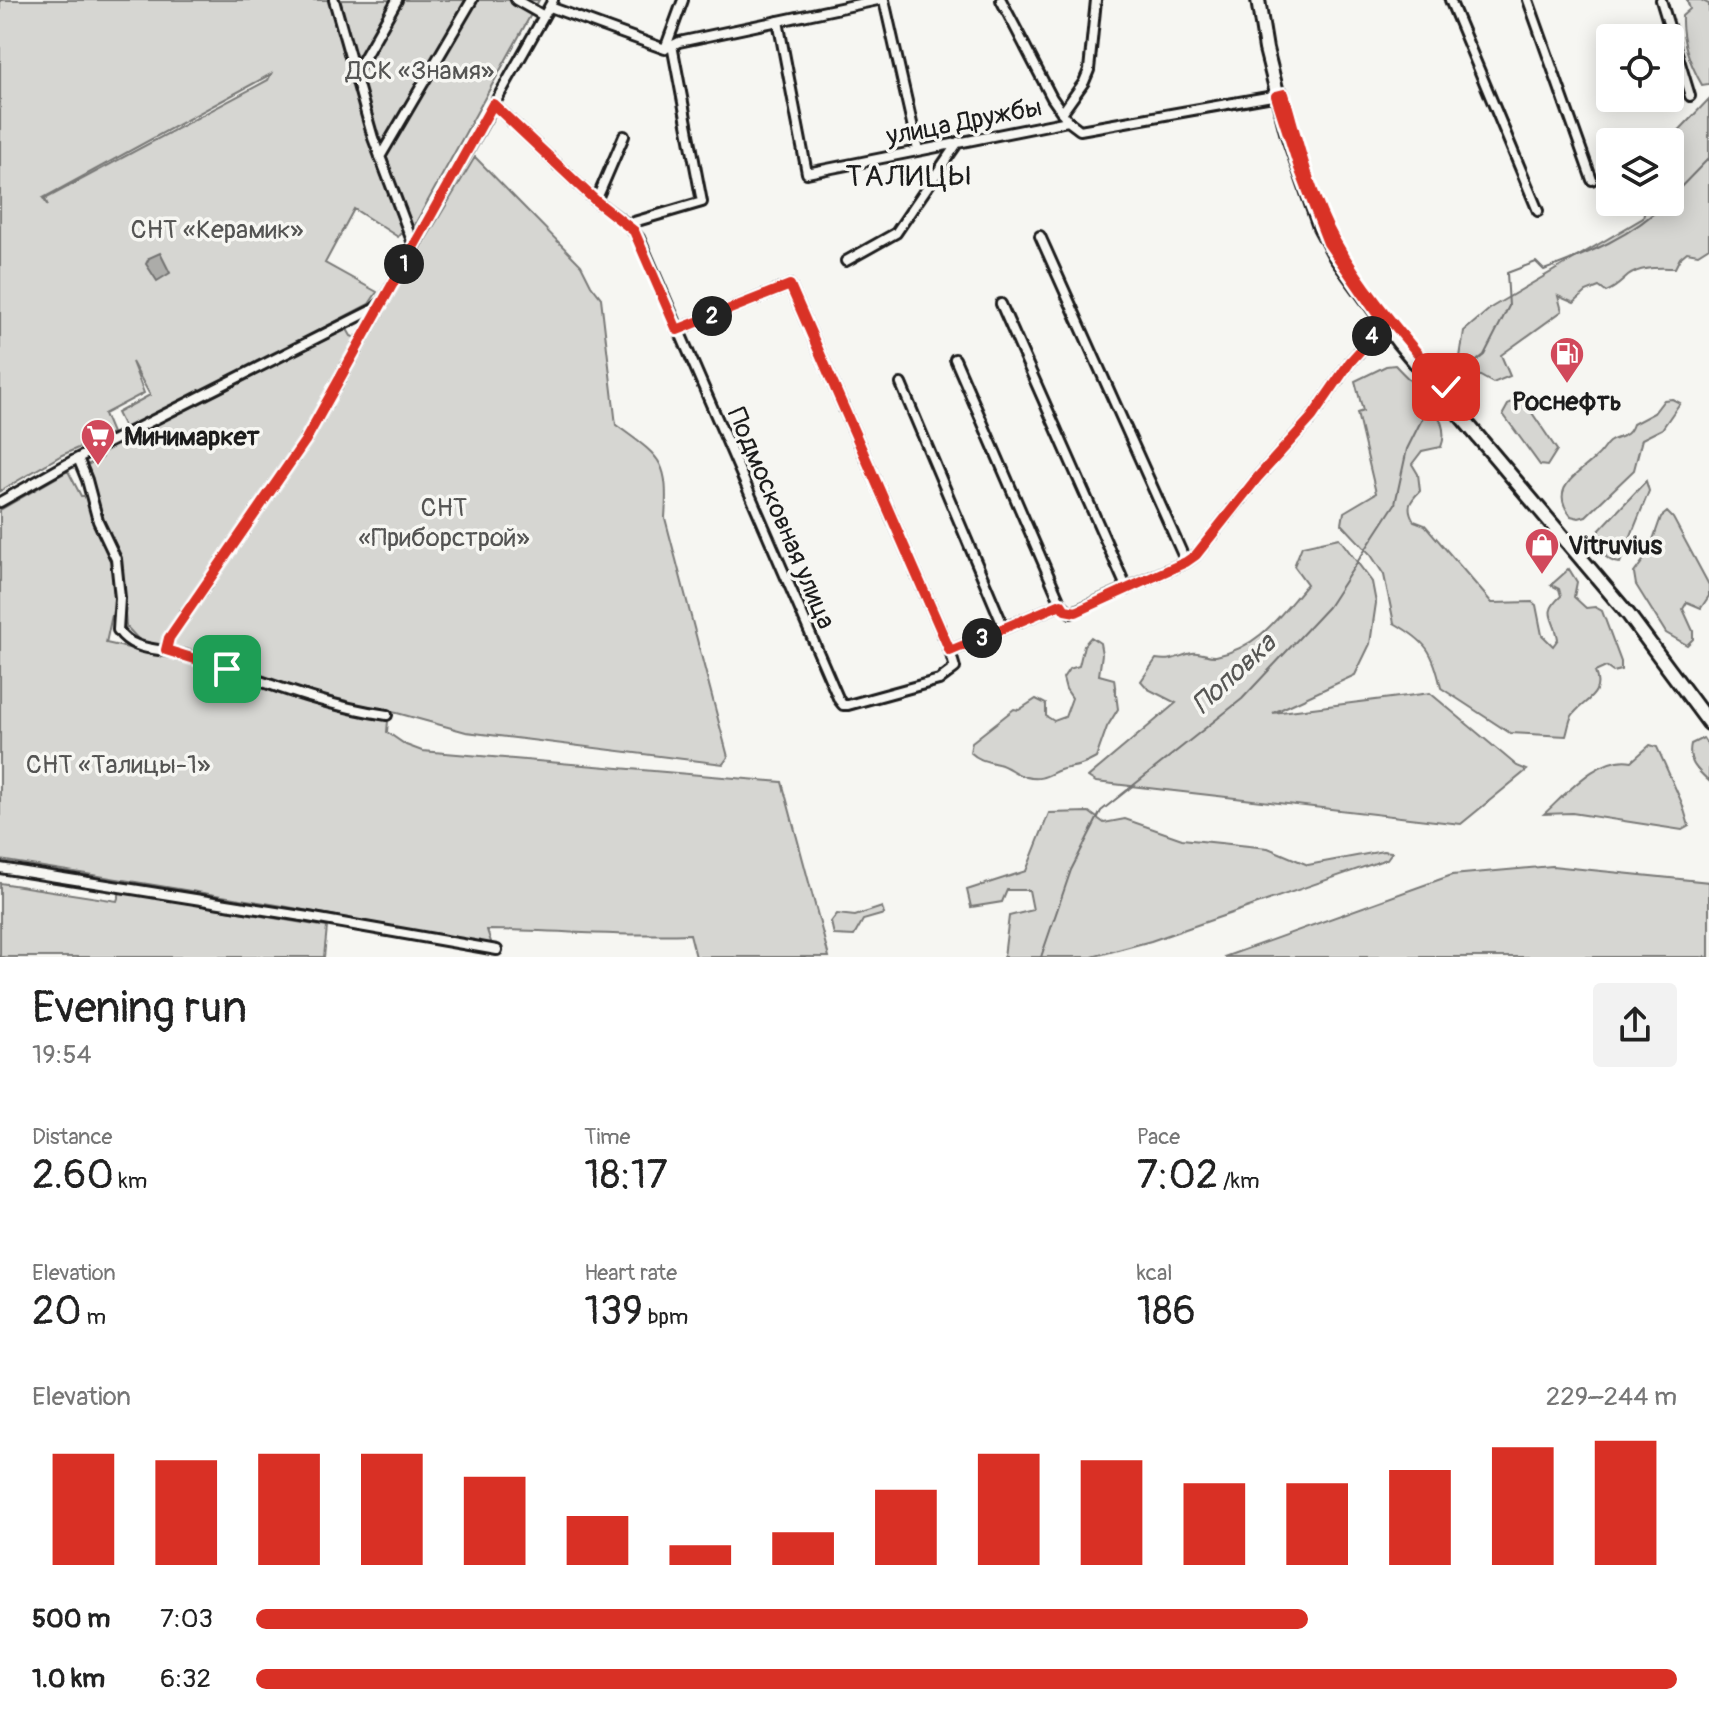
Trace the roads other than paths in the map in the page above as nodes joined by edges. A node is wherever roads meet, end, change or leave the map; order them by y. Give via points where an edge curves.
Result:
1 (334, 0) edge
2 (397, 0) edge
3 (472, 0) edge
4 (516, 0) edge
5 (683, 0) edge
6 (878, 0) edge
7 (884, 0) edge
8 (1001, 0) edge
9 (1096, 0) edge
10 (1258, 0) edge
11 (1266, 0) edge
12 (1450, 0) edge
13 (1528, 0) edge
14 (1661, 0) edge
15 (552, 3) edge
16 (544, 16) junction
17 (778, 21) junction
18 (669, 47) junction
19 (355, 74) junction
20 (1280, 95) junction
21 (1690, 96) dead end
22 (493, 104) junction
23 (1065, 117) junction
24 (624, 136) dead end
25 (958, 142) junction
26 (918, 150) junction
27 (380, 157) junction
28 (1592, 180) dead end
29 (596, 201) junction
30 (1538, 211) dead end
31 (627, 224) junction
32 (1040, 236) dead end
33 (414, 246) junction
34 (846, 261) dead end
35 (383, 301) junction
36 (1001, 304) dead end
37 (1384, 324) junction
38 (677, 330) junction
39 (955, 359) dead end
40 (901, 384) dead end
41 (78, 458) junction
42 (0, 502) edge
43 (1186, 562) junction
44 (1127, 589) junction
45 (1061, 604) junction
46 (1004, 628) junction
47 (166, 650) junction
48 (950, 651) junction
49 (1709, 710) edge
50 (387, 715) dead end
51 (1709, 723) edge
52 (0, 868) edge
53 (497, 950) dead end

1 - 19 street
2 - 19 street
3 - 27 street
4 - 16 street
5 - 18 street
6 - 17 street
7 - 26 street
8 - 23 street
9 - 23 street via 1089,70
10 - 20 main road
11 - 20 main road
12 - 30 street
13 - 28 street
14 - 21 street
15 - 16 street
15 - 18 street
16 - 22 street
17 - 18 street
17 - 26 street, улица Дружбы via 807,173
18 - 31 street via 702,202
19 - 27 street
20 - 23 street, улица Дружбы via 1080,130
20 - 37 main road via 1299,168 1328,243
20 - 49 main road via 1327,223 1348,261 1404,338 1635,609
22 - 29 street
22 - 33 street
23 - 25 street, улица Дружбы
24 - 29 street
25 - 26 street, улица Дружбы
25 - 34 street via 896,233
27 - 33 street
29 - 31 street
31 - 38 street, Подмосковная улица via 639,238
32 - 43 street
33 - 35 street
35 - 41 street via 361,317
35 - 47 street via 305,441 169,638
36 - 44 street
37 - 43 street via 1209,541
37 - 51 main road via 1628,614
38 - 48 street via 790,285
38 - 48 street, Подмосковная улица via 843,705 939,680 955,668
39 - 45 street
40 - 46 street
41 - 42 street
41 - 47 street via 116,559 118,630 135,645
43 - 44 street
44 - 45 street via 1076,612
45 - 46 street
46 - 48 street
47 - 50 street via 310,698
52 - 53 street

